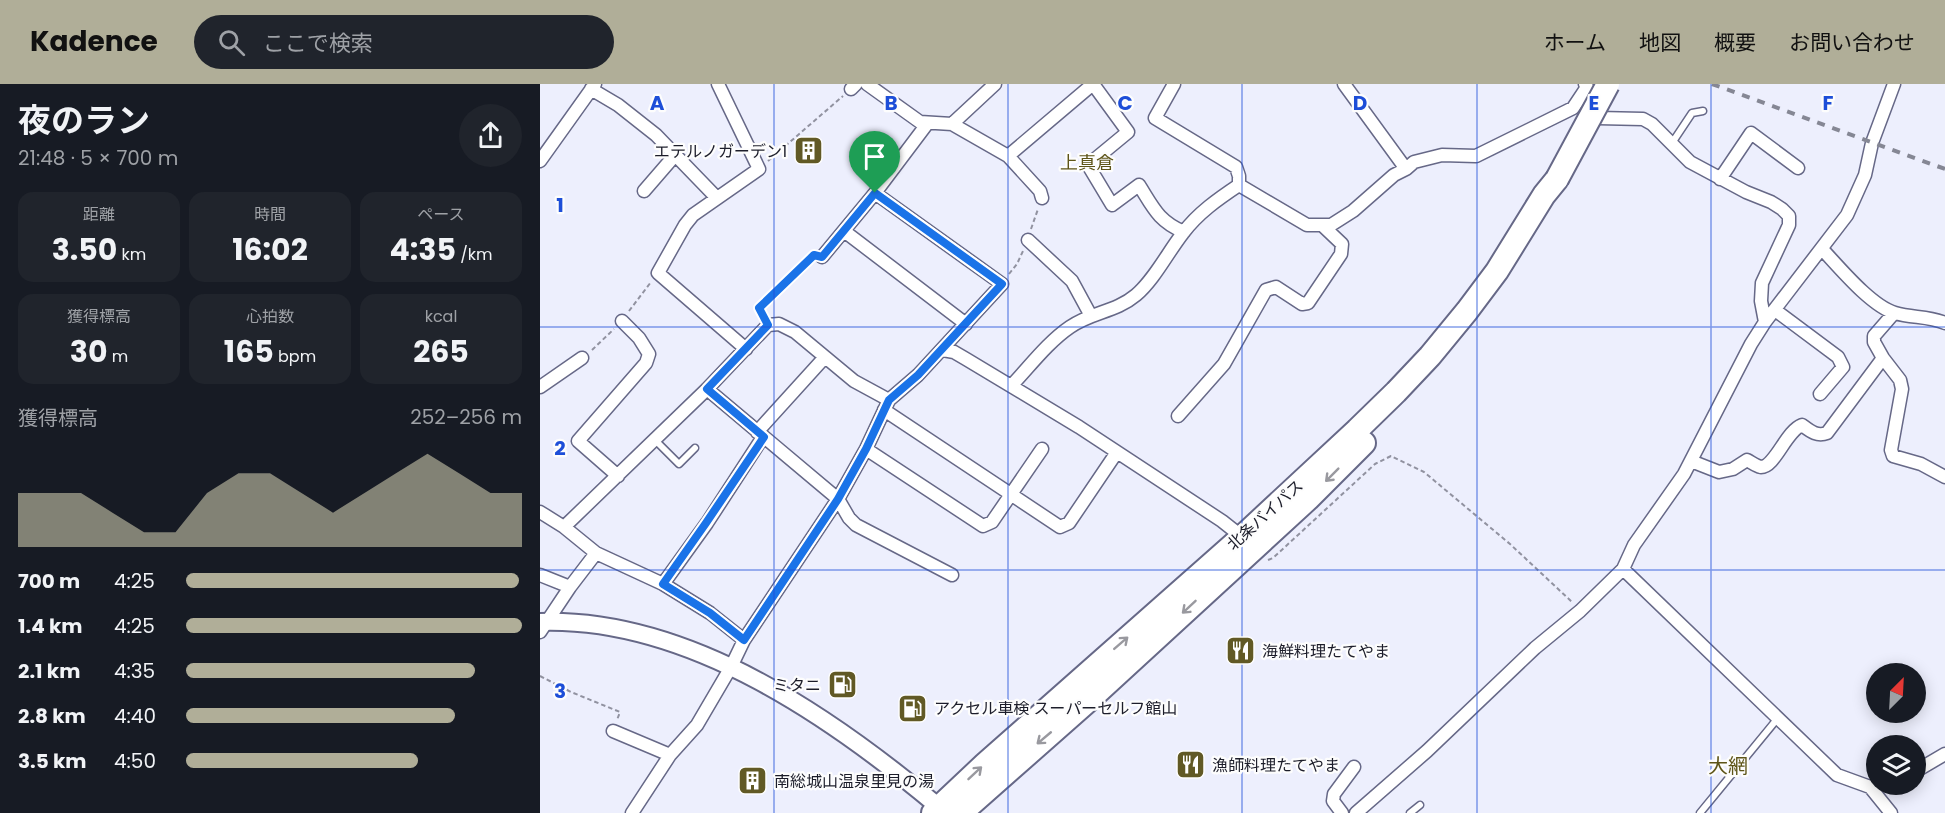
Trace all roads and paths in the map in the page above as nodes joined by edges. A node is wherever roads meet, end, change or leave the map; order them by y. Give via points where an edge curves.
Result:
1 (718, 84) edge
2 (867, 84) edge
3 (995, 84) edge
4 (1093, 84) edge
5 (1174, 84) edge
6 (1344, 84) edge
7 (1585, 84) edge
8 (1608, 84) edge
9 (1894, 84) edge
10 (590, 86) edge
11 (854, 86) edge
12 (981, 88) edge
13 (1573, 108) junction
14 (1702, 111) dead end
15 (927, 124) junction
16 (952, 124) junction
17 (1671, 143) junction
18 (676, 154) junction
19 (1008, 156) junction
20 (540, 161) edge
21 (1798, 168) dead end
22 (759, 169) junction
23 (1406, 169) junction
24 (1720, 179) junction
25 (1239, 185) junction
26 (644, 191) dead end
27 (875, 193) junction
28 (716, 197) junction
29 (1042, 198) dead end
30 (1322, 225) junction
31 (844, 231) junction
32 (1184, 231) junction
33 (1028, 240) dead end
34 (1822, 249) junction
35 (822, 257) joint
36 (658, 273) junction
37 (1775, 310) junction
38 (1945, 312) edge
39 (1893, 313) junction
40 (1090, 316) junction
41 (622, 321) junction
42 (1939, 321) edge
43 (1765, 322) junction
44 (966, 324) junction
45 (768, 325) junction
46 (746, 350) junction
47 (943, 350) junction
48 (825, 357) junction
49 (582, 358) joint
50 (1883, 358) junction
51 (1012, 385) junction
52 (540, 387) edge
53 (707, 389) junction
54 (1820, 394) dead end
55 (886, 405) junction
56 (1178, 416) dead end
57 (760, 434) junction
58 (653, 439) junction
59 (695, 448) dead end
60 (866, 449) junction
61 (1042, 449) dead end
62 (1117, 452) junction
63 (1691, 461) junction
64 (618, 476) junction
65 (1944, 476) edge
66 (1011, 495) junction
67 (838, 499) junction
68 (540, 512) edge
69 (564, 527) junction
70 (1257, 547) junction
71 (596, 553) junction
72 (1623, 569) junction
73 (540, 575) edge
74 (952, 575) dead end
75 (663, 584) junction
76 (570, 587) junction
77 (1580, 610) junction
78 (542, 626) edge
79 (744, 640) junction
80 (731, 668) junction
81 (540, 676) edge
82 (1778, 717) junction
83 (613, 731) joint
84 (1945, 754) edge
85 (670, 755) junction
86 (1926, 765) edge
87 (1354, 767) dead end
88 (1866, 785) edge
89 (1880, 795) edge
90 (1420, 805) dead end
91 (939, 811) edge
92 (632, 813) edge
93 (961, 813) edge
94 (1341, 813) edge
95 (1356, 813) edge
96 (1410, 813) edge
97 (1700, 813) edge
98 (1891, 813) edge

1 - 22 street
2 - 15 street
3 - 12 street
4 - 19 street
4 - 32 street via 1128,132 1088,165 1099,185 1112,205 1139,185 1159,216
5 - 25 street via 1155,118 1236,167
6 - 23 street
7 - 13 street via 1587,87
8 - 70 highway, 北条バイパス, bridge via 1549,198 1481,304 1368,438
9 - 34 street via 1847,216
10 - 18 street
10 - 20 street
11 - 22 path
12 - 16 street
13 - 17 street via 1598,118 1643,119
13 - 23 street via 1476,156 1442,155 1414,162
14 - 17 lane via 1692,113
15 - 16 street
15 - 27 street
16 - 19 street
17 - 24 street via 1690,162
18 - 26 street
18 - 28 street
19 - 29 street
21 - 24 street via 1751,133
22 - 28 street
23 - 30 street via 1353,211 1331,225
24 - 43 street via 1772,202 1789,216 1789,225 1762,283
25 - 30 street via 1307,225
25 - 32 street via 1205,209
27 - 31 street
27 - 44 street via 1002,284
28 - 36 street via 685,225
30 - 56 street via 1342,244 1341,254 1308,303 1302,304 1276,287 1266,290 1224,364
31 - 35 street
31 - 44 street
32 - 40 street via 1138,293 1121,306
33 - 40 street via 1072,281
34 - 37 street
34 - 39 street via 1852,282
35 - 45 path via 814,255 759,308
36 - 41 path
36 - 46 street
37 - 43 street
37 - 54 street via 1839,357 1843,367
38 - 42 street
39 - 42 street
39 - 50 street via 1875,336
40 - 51 street via 1052,342
41 - 49 path
41 - 64 street via 649,354 646,363 578,441
43 - 63 street
44 - 47 street
45 - 46 street
45 - 48 street via 779,324 795,332
46 - 53 street
47 - 51 street via 954,352
47 - 55 street
48 - 55 street
48 - 57 street
49 - 52 street
50 - 63 street via 1827,433 1811,432 1802,425 1795,428 1764,467 1747,460 1719,472
50 - 65 street via 1902,389 1893,456
51 - 62 street
53 - 57 street
53 - 58 street
55 - 60 street
55 - 66 street
57 - 67 street
57 - 75 street
58 - 59 lane via 679,464
58 - 64 street
60 - 66 street via 983,526 992,522
60 - 67 street
61 - 66 street
62 - 66 street via 1065,526 1060,527
62 - 70 street
63 - 72 street via 1634,545
64 - 69 street
67 - 74 street via 856,525
67 - 79 street
68 - 69 street
69 - 71 street
70 - 77 path via 1391,456 1432,478
91 -> 70 highway, 北条バイパス via 993,756
70 -> 93 highway, 北条バイパス
71 - 75 street
71 - 76 street
72 - 77 street
72 - 82 street
73 - 76 street
75 - 79 street
76 - 78 street
77 - 95 street
78 - 80 street via 588,625 650,637
79 - 80 street
80 - 85 street via 697,725
80 - 91 street via 830,723
81 - 83 path via 620,711
82 - 88 street via 1837,775
82 - 97 lane
83 - 85 street
84 - 86 street
85 - 92 street
87 - 94 street via 1332,801
89 - 98 street
90 - 96 lane

